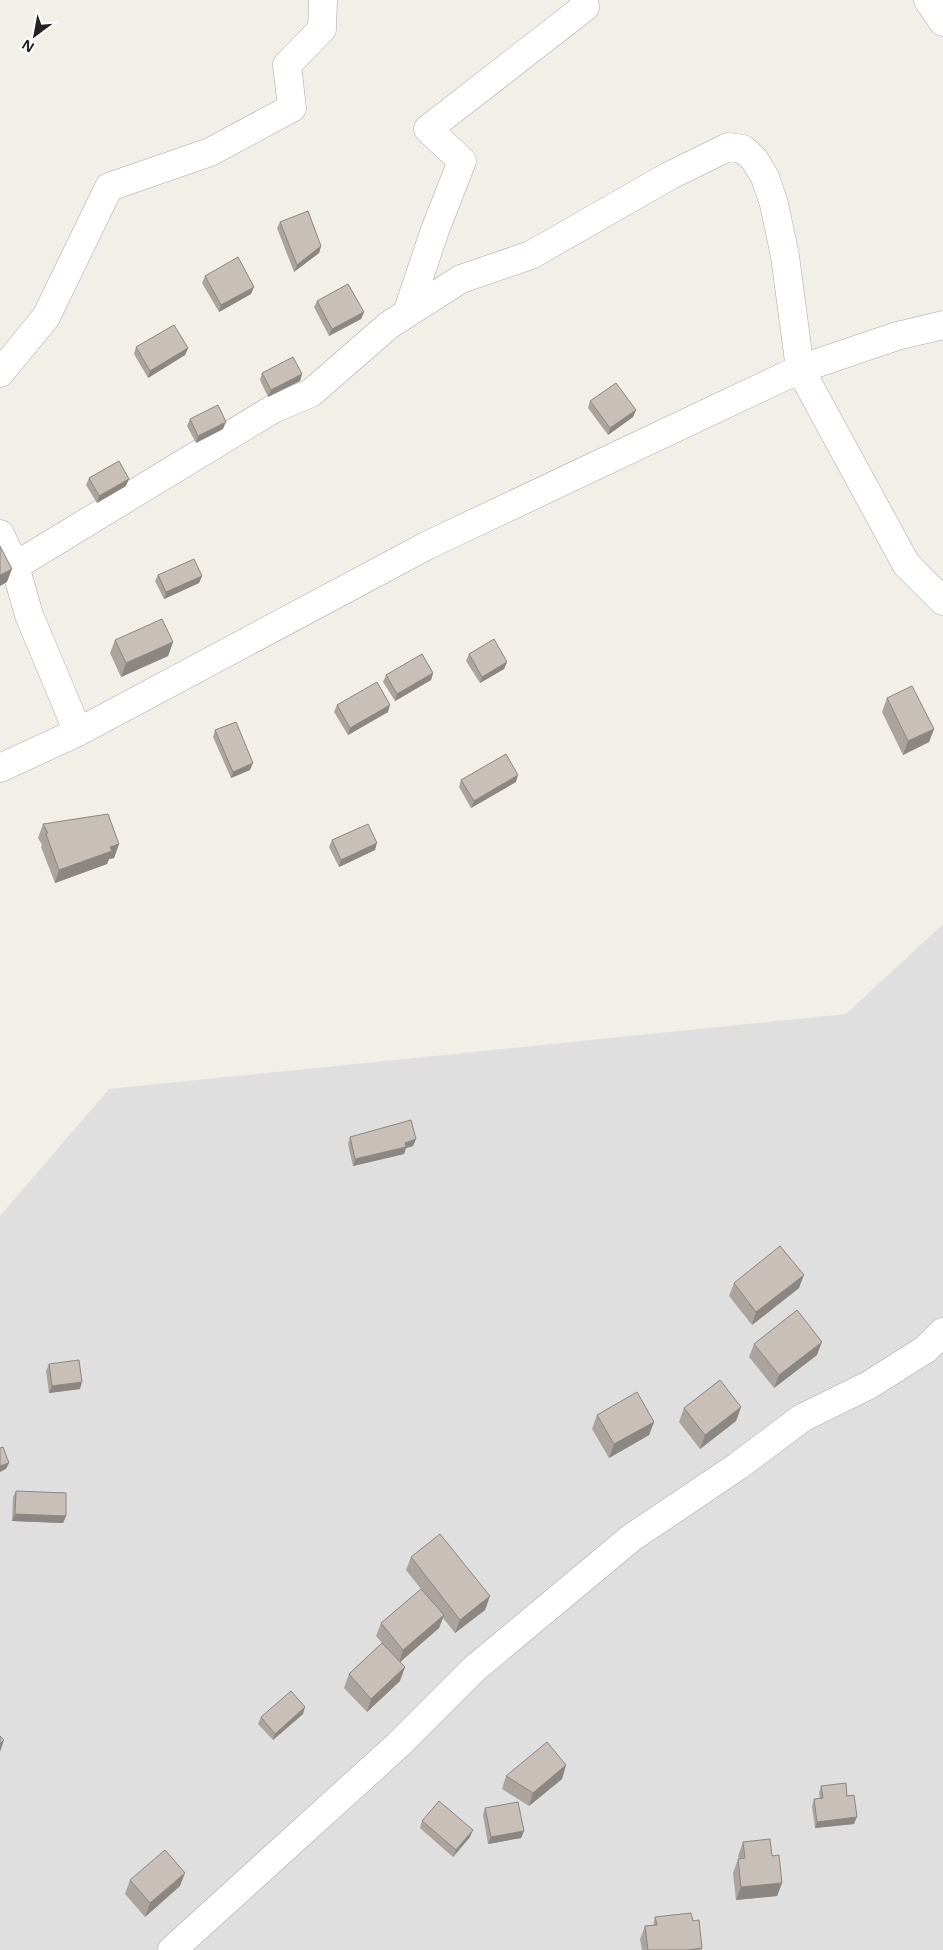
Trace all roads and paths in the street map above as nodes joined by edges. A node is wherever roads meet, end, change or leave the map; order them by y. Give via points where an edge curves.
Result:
1 (323, 0) edge
2 (584, 0) edge
3 (928, 0) edge
4 (943, 22) edge
5 (407, 313) junction
6 (943, 325) edge
7 (800, 368) junction
8 (0, 373) edge
9 (0, 534) edge
10 (14, 566) junction
11 (943, 601) edge
12 (78, 732) junction
13 (0, 768) edge
14 (943, 1332) edge
15 (172, 1950) edge

1 - 8 street via 322,29 287,65 292,108 210,152 109,187 46,317
2 - 5 street via 585,7 428,129 462,161
3 - 4 street
5 - 7 street via 461,279 531,255 669,176 728,147 743,149 754,159 774,204 785,256
5 - 10 street via 311,393 273,409
6 - 7 street via 897,336
7 - 11 street via 906,564
7 - 12 street via 428,545
9 - 10 street
10 - 12 street via 28,615
12 - 13 street
14 - 15 street via 926,1348 869,1385 802,1418 632,1538 474,1669 398,1745

